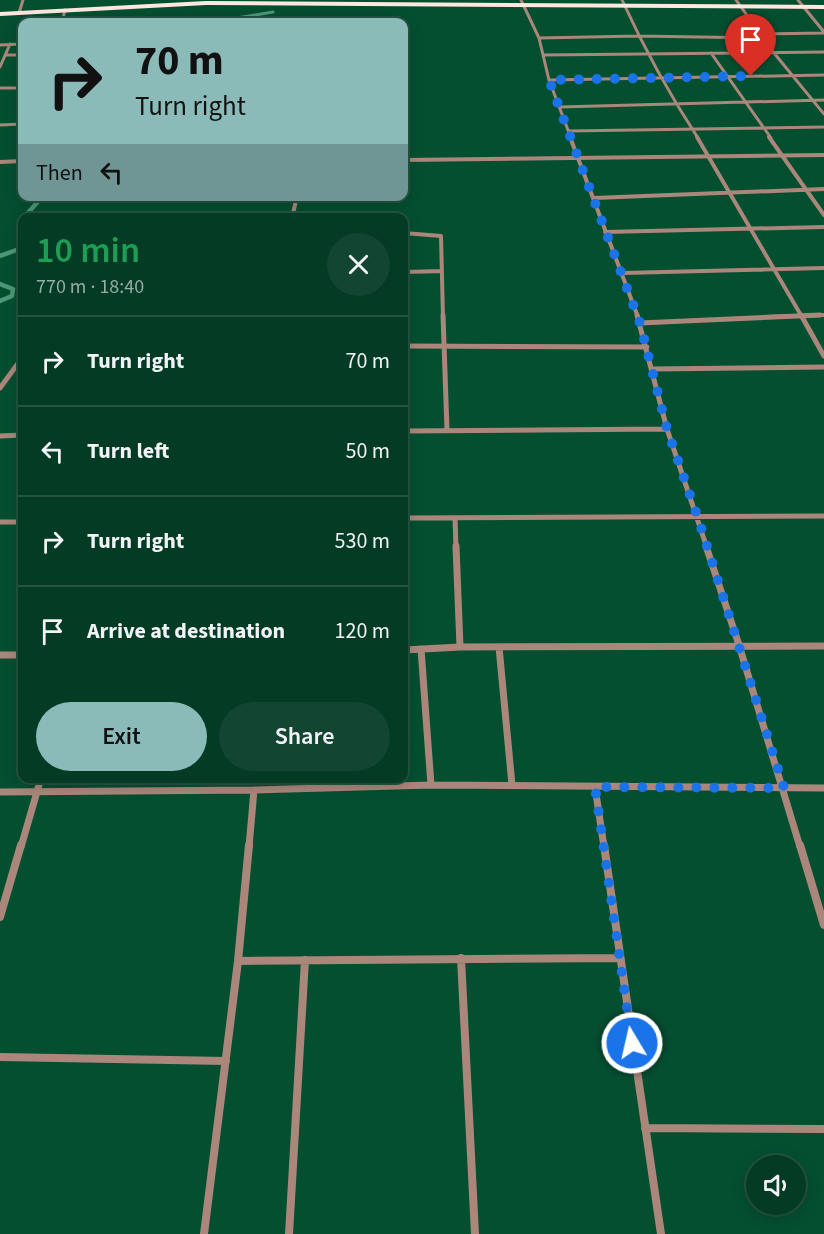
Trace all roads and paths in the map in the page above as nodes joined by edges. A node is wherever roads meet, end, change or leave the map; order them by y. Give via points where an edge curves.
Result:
1 (136, 0) edge
2 (579, 0) edge
3 (824, 1) edge
4 (419, 2) edge
5 (623, 2) edge
6 (738, 2) edge
7 (522, 3) edge
8 (801, 3) edge
9 (21, 6) edge
10 (824, 7) edge
11 (0, 8) edge
12 (65, 10) junction
13 (0, 14) edge
14 (63, 18) edge
15 (824, 33) edge
16 (638, 36) junction
17 (762, 36) junction
18 (539, 38) junction
19 (18, 44) edge
20 (0, 45) edge
21 (10, 45) junction
22 (824, 52) edge
23 (711, 53) junction
24 (774, 53) junction
25 (648, 54) junction
26 (7, 55) junction
27 (18, 55) edge
28 (544, 55) junction
29 (1, 64) edge
30 (824, 75) edge
31 (794, 76) junction
32 (662, 77) junction
33 (730, 77) junction
34 (549, 80) junction
35 (0, 88) edge
36 (18, 88) edge
37 (813, 100) junction
38 (824, 100) edge
39 (744, 101) junction
40 (675, 102) junction
41 (560, 107) junction
42 (824, 114) edge
43 (18, 124) edge
44 (0, 125) edge
45 (762, 127) junction
46 (824, 127) edge
47 (693, 128) junction
48 (569, 131) junction
49 (782, 155) junction
50 (824, 155) edge
51 (710, 156) junction
52 (579, 159) junction
53 (408, 160) edge
54 (18, 161) edge
55 (0, 162) edge
56 (806, 189) junction
57 (824, 189) edge
58 (729, 193) junction
59 (594, 198) junction
60 (824, 215) edge
61 (750, 227) junction
62 (824, 227) edge
63 (605, 232) junction
64 (408, 233) edge
65 (824, 268) edge
66 (772, 269) junction
67 (442, 271) junction
68 (408, 272) edge
69 (623, 273) junction
70 (801, 315) junction
71 (824, 315) edge
72 (640, 323) junction
73 (408, 346) edge
74 (445, 346) junction
75 (647, 347) junction
76 (824, 356) edge
77 (18, 363) edge
78 (824, 367) edge
79 (653, 369) junction
80 (0, 388) edge
81 (667, 429) junction
82 (447, 430) junction
83 (408, 431) edge
84 (18, 435) edge
85 (0, 436) edge
86 (824, 516) edge
87 (408, 518) edge
88 (455, 518) junction
89 (698, 518) junction
90 (0, 522) edge
91 (18, 522) edge
92 (739, 645) junction
93 (824, 646) edge
94 (460, 647) junction
95 (499, 647) junction
96 (421, 649) junction
97 (408, 650) edge
98 (0, 655) edge
99 (18, 655) edge
100 (40, 783) edge
101 (431, 785) junction
102 (512, 785) junction
103 (595, 787) junction
104 (784, 788) junction
105 (824, 788) edge
106 (254, 790) junction
107 (0, 792) edge
108 (38, 792) junction
109 (0, 917) edge
110 (824, 925) edge
111 (461, 958) junction
112 (619, 958) junction
113 (305, 960) junction
114 (238, 962) junction
115 (0, 1057) edge
116 (226, 1062) junction
117 (645, 1128) junction
118 (824, 1129) edge
119 (204, 1234) edge
120 (290, 1234) edge
121 (475, 1234) edge
122 (662, 1234) edge

1 - 9 highway
2 - 5 highway
3 - 8 highway
4 - 7 highway
4 - 12 highway via 206,3
5 - 6 highway
5 - 7 highway
5 - 16 street
6 - 8 highway
6 - 17 street
7 - 18 street
8 - 10 highway
8 - 15 street
9 - 11 highway
9 - 12 highway
9 - 13 highway
12 - 14 street
15 - 17 street
16 - 17 street
16 - 18 street
16 - 25 street
17 - 24 street
18 - 28 street
19 - 21 street
20 - 21 street
21 - 26 street
22 - 24 street
23 - 24 street
23 - 25 street
23 - 33 street
24 - 31 street
25 - 28 street
25 - 32 street
26 - 27 street
26 - 29 street
28 - 34 street
30 - 31 street
31 - 33 street
31 - 37 street
32 - 33 street
32 - 34 street
32 - 40 street
33 - 39 street
34 - 41 street
35 - 36 street
37 - 38 street
37 - 39 street
37 - 42 street
39 - 40 street
39 - 45 street
40 - 41 street
40 - 47 street
41 - 48 street
43 - 44 street
45 - 46 street
45 - 47 street
45 - 49 street
47 - 48 street
47 - 51 street
48 - 52 street
49 - 50 street
49 - 51 street
49 - 56 street
51 - 52 street
51 - 58 street
52 - 53 street
52 - 59 street
54 - 55 street
56 - 57 street
56 - 58 street
56 - 60 street
58 - 59 street
58 - 61 street
59 - 63 street
61 - 62 street
61 - 63 street
61 - 66 street
63 - 69 street
64 - 67 street via 441,236
65 - 66 street
66 - 69 street
66 - 70 street
67 - 68 street
67 - 74 street
69 - 72 street
70 - 71 street
70 - 72 street
70 - 76 street
72 - 75 street
73 - 74 street
74 - 75 street
74 - 82 street
75 - 79 street
77 - 80 street
78 - 79 street
79 - 81 street
81 - 82 street
81 - 89 street
82 - 83 street
84 - 85 street
86 - 89 street
87 - 88 street
88 - 89 street
88 - 94 street
89 - 92 street
90 - 91 street
92 - 93 street
92 - 95 street
92 - 104 street
94 - 95 street
94 - 96 street
95 - 102 street
96 - 97 street
96 - 101 street
98 - 99 street
100 - 108 street
101 - 102 street
101 - 106 street
102 - 103 street
103 - 104 street
103 - 112 street
104 - 105 street
104 - 110 street
106 - 108 street
106 - 114 street
107 - 108 street
108 - 109 street
111 - 112 street
111 - 113 street
111 - 121 street
112 - 117 street
113 - 114 street
113 - 120 street
114 - 116 street
115 - 116 street
116 - 119 street
117 - 118 street
117 - 122 street

